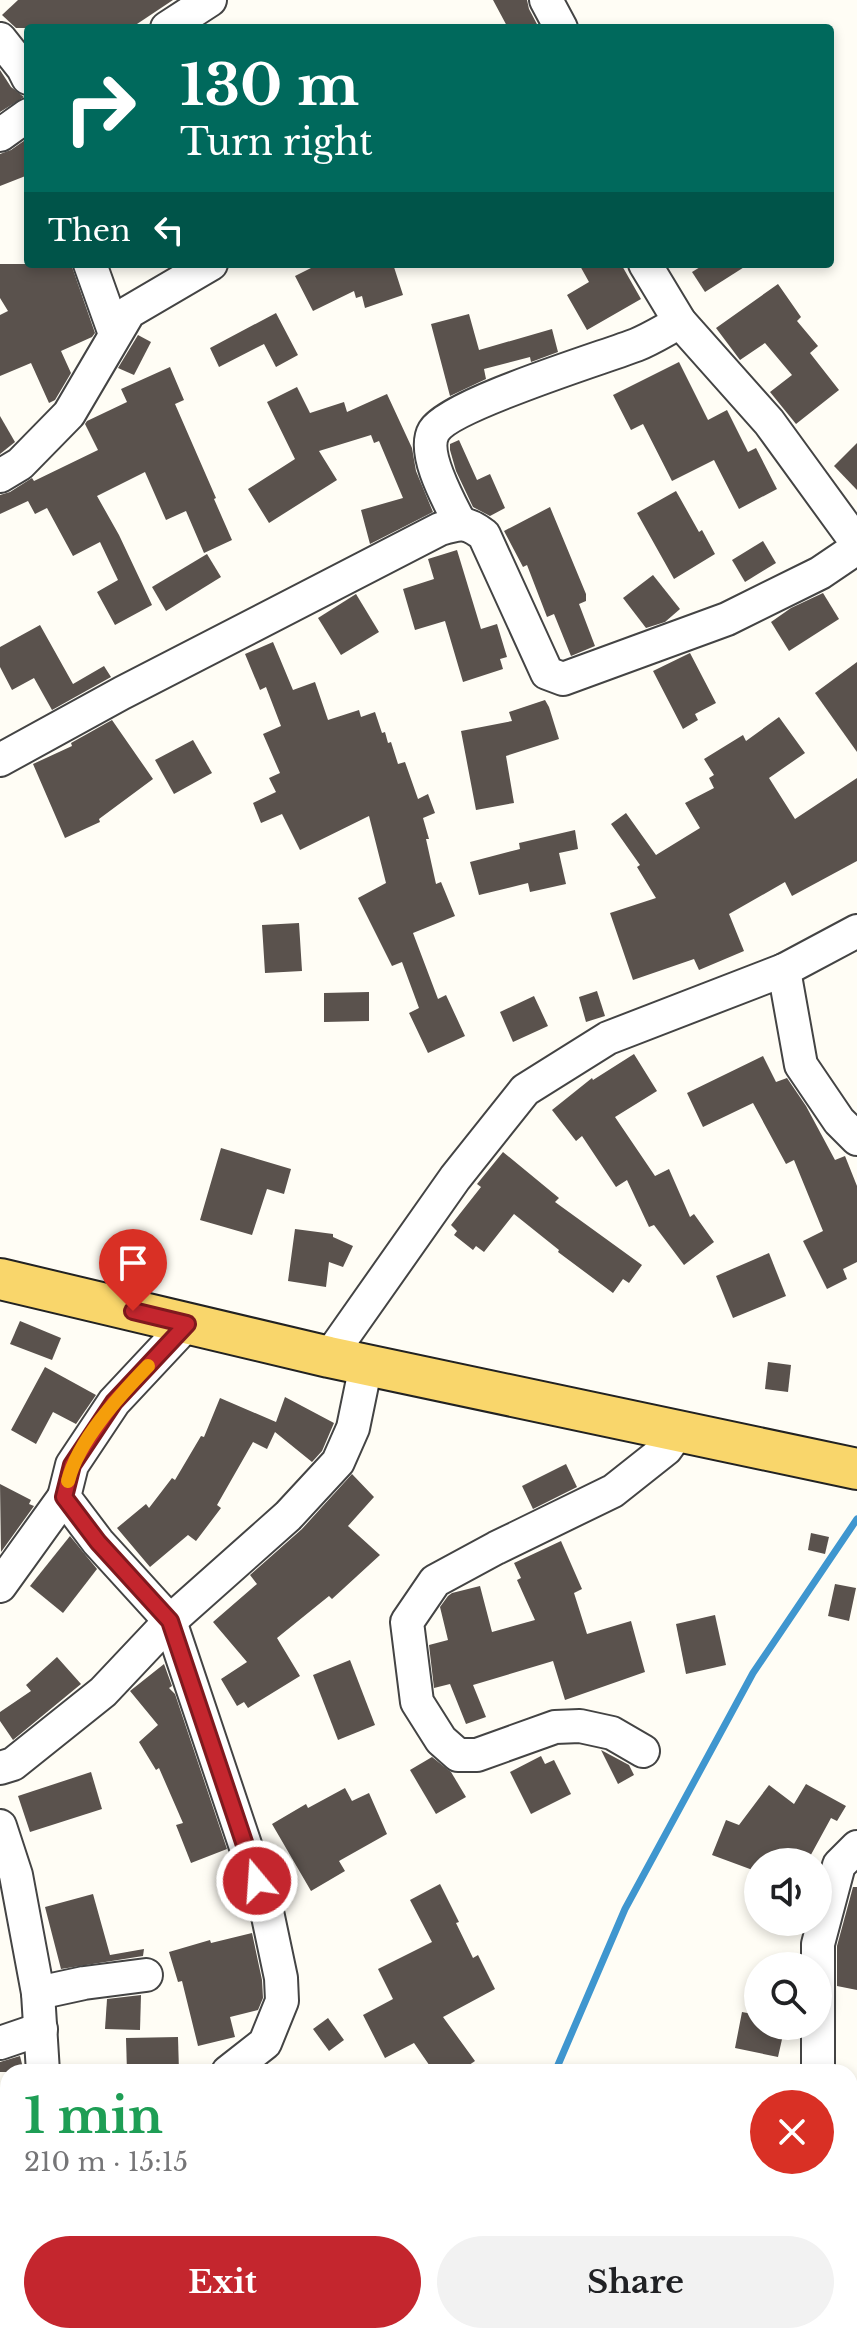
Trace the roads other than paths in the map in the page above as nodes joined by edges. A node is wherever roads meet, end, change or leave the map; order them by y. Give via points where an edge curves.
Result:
1 (210, 0) edge
2 (546, 0) edge
3 (173, 24) edge
4 (559, 24) edge
5 (0, 39) edge
6 (24, 70) edge
7 (24, 118) edge
8 (0, 135) edge
9 (91, 268) edge
10 (204, 268) edge
11 (647, 268) edge
12 (680, 322) junction
13 (115, 334) junction
14 (0, 476) edge
15 (460, 523) junction
16 (857, 545) edge
17 (3, 747) edge
18 (857, 931) edge
19 (784, 970) junction
20 (857, 1139) edge
21 (0, 1279) edge
22 (187, 1324) junction
23 (348, 1361) junction
24 (679, 1431) junction
25 (857, 1469) edge
26 (64, 1497) junction
27 (0, 1586) edge
28 (170, 1621) junction
29 (643, 1751) dead end
30 (0, 1768) edge
31 (0, 1826) edge
32 (857, 1847) edge
33 (146, 1975) dead end
34 (38, 1993) junction
35 (41, 2029) junction
36 (0, 2043) edge
37 (268, 2058) edge
38 (43, 2064) edge
39 (818, 2064) edge

1 - 3 street
2 - 4 street
5 - 6 street
7 - 8 street
9 - 13 street
10 - 13 street via 129,312
11 - 12 street
12 - 15 street via 639,344 449,416 434,432 432,443 435,470
12 - 16 street via 769,422
13 - 14 street via 69,414 20,464
15 - 16 street via 484,535 547,673 563,679 727,619 820,573
15 - 17 street
18 - 19 street
19 - 20 street via 801,1065
19 - 23 street via 608,1038 525,1090 455,1178
21 - 22 main road
22 - 23 main road
22 - 26 street via 114,1402 72,1465
23 - 24 main road
23 - 28 street via 353,1428 338,1462 288,1516
24 - 25 main road
24 - 29 street via 666,1449 613,1491 435,1581 407,1622 417,1702 441,1740 458,1755 477,1755 555,1727 580,1726 612,1733
26 - 27 street
26 - 28 street
28 - 30 street via 103,1692 13,1764
28 - 37 street via 266,1907 282,2001
31 - 34 street via 16,1875
32 - 39 street via 839,1865 818,1944
33 - 34 street
34 - 35 street
35 - 36 street
35 - 38 street

